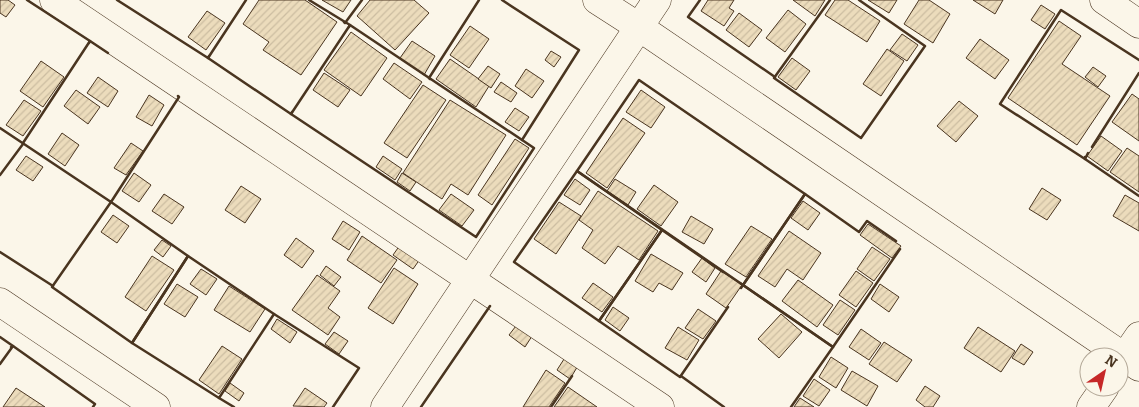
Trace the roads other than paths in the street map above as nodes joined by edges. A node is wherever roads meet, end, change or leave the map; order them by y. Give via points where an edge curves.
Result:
1 (54, 0) edge
2 (597, 0) edge
3 (657, 0) edge
4 (1104, 0) edge
5 (1139, 24) edge
6 (640, 27) junction
7 (470, 280) junction
8 (0, 302) edge
9 (1130, 356) edge
10 (156, 407) edge
11 (385, 407) edge
12 (660, 407) edge

1 - 7 street
2 - 6 street
3 - 6 street
4 - 5 street
6 - 7 street
6 - 9 street
7 - 11 street
7 - 12 street
8 - 10 street

